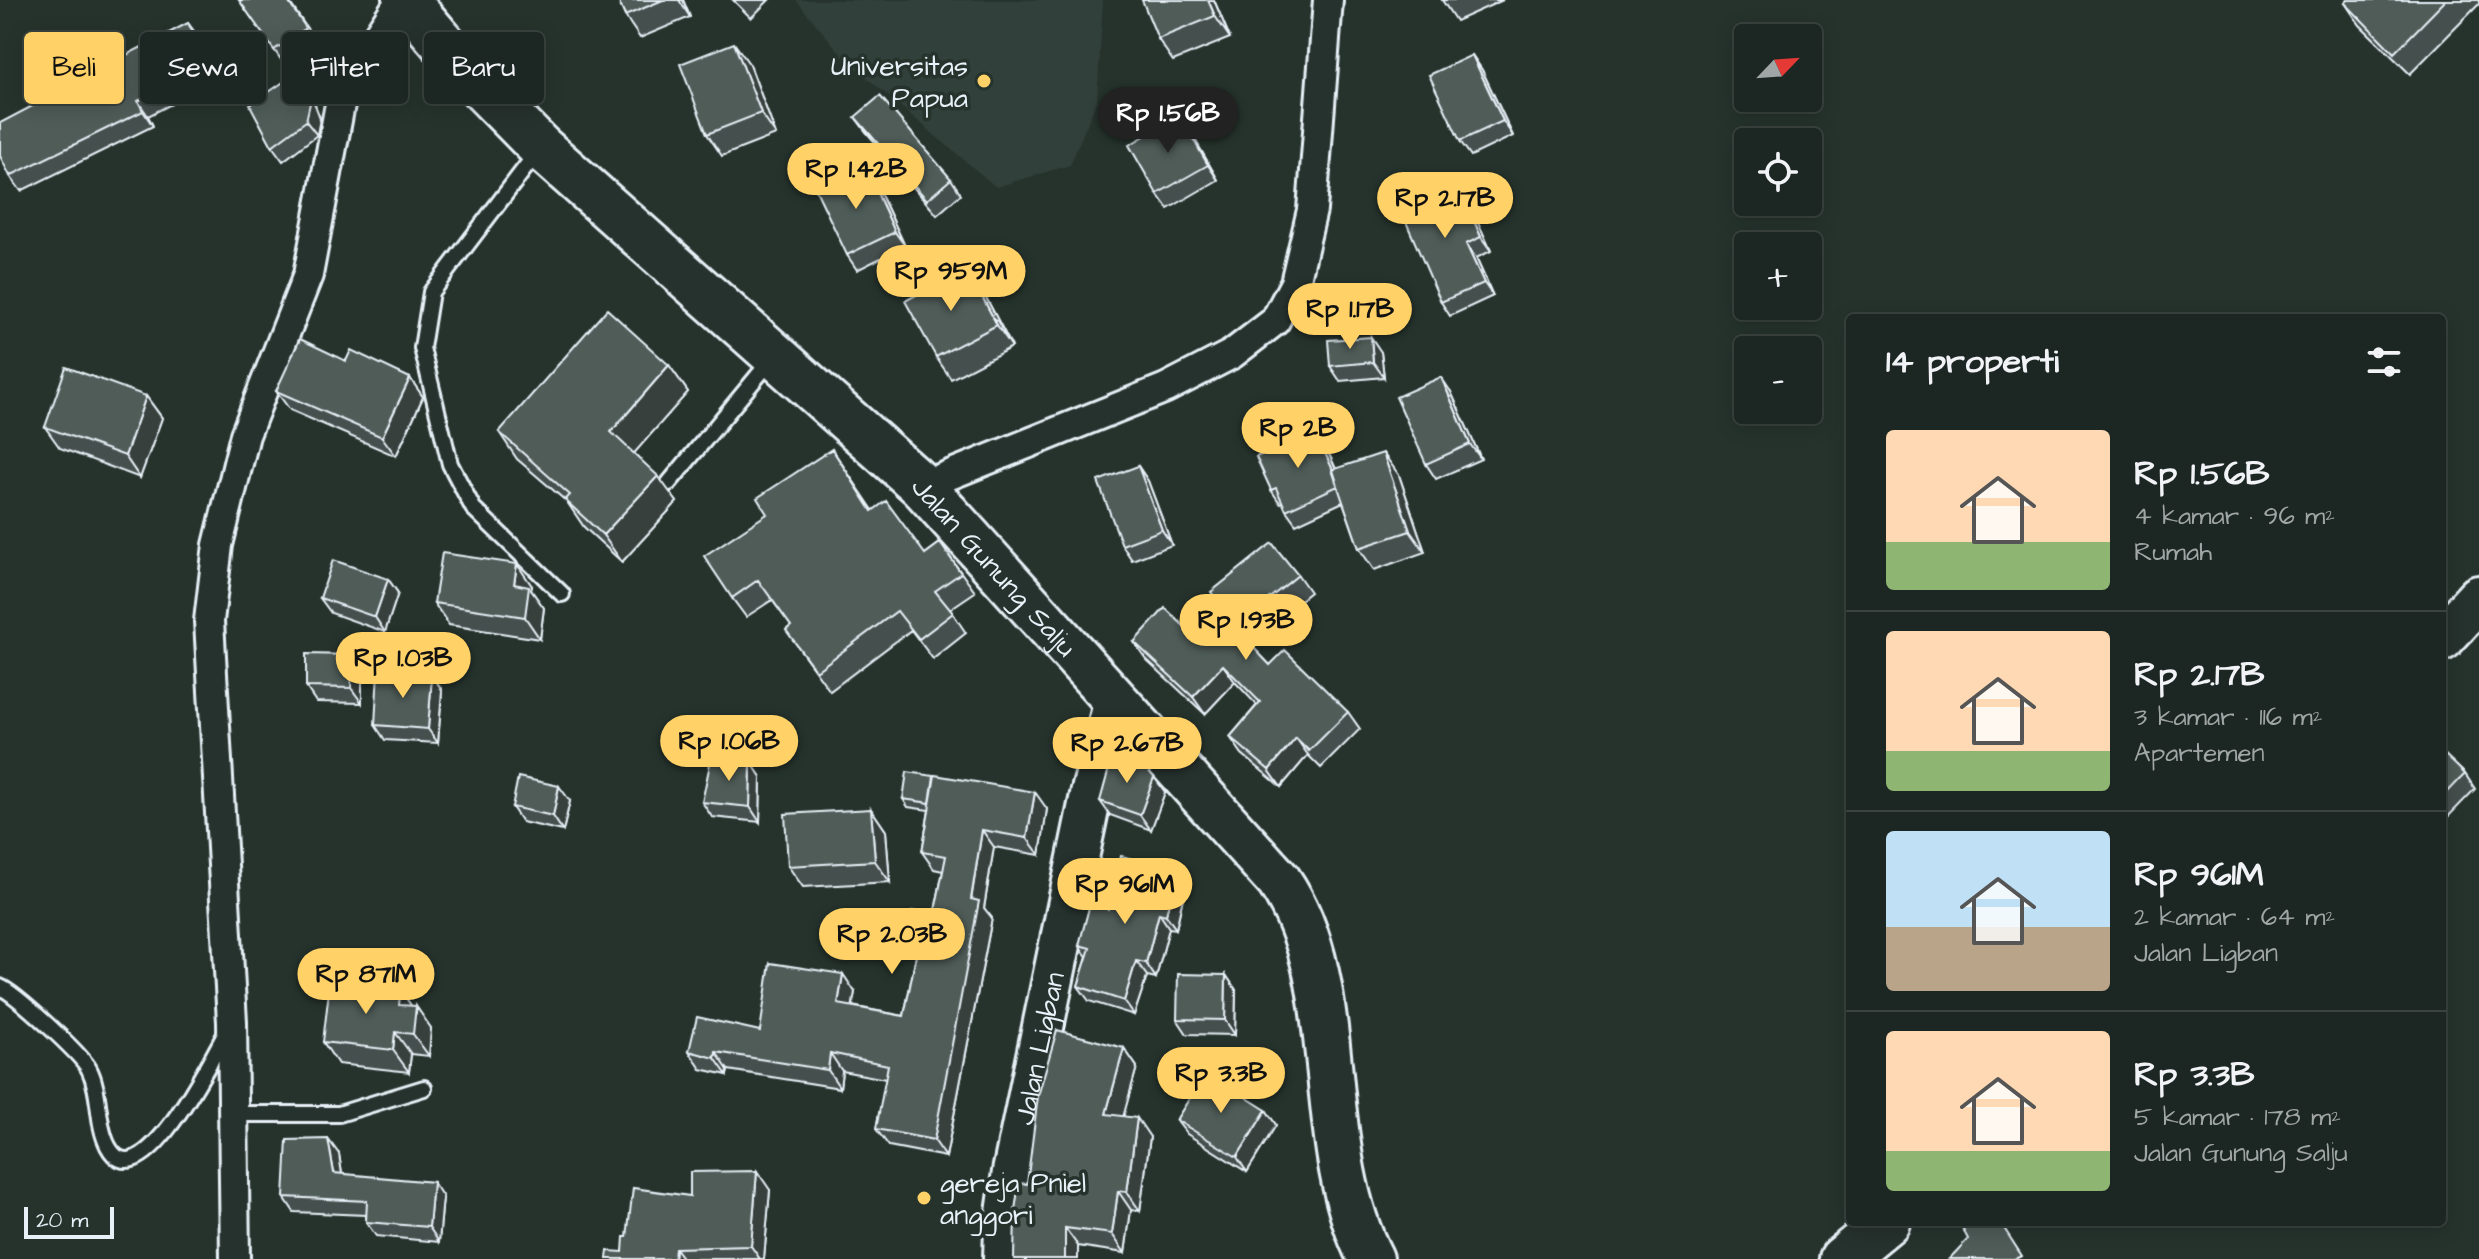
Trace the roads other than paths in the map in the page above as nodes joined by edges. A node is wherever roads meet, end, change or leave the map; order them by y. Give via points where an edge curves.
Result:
1 (403, 0) edge
2 (1328, 0) edge
3 (540, 147) junction
4 (775, 355) junction
5 (669, 483) dead end
6 (922, 486) junction
7 (562, 594) dead end
8 (2479, 598) edge
9 (2446, 634) edge
10 (1115, 700) junction
11 (0, 987) edge
12 (232, 1022) junction
13 (424, 1088) dead end
14 (233, 1114) junction
15 (235, 1259) edge
16 (1004, 1259) edge
17 (1371, 1259) edge

1 - 3 main road, Jalan Gunung Salju
1 - 12 street via 341,99 308,275 245,435 211,585
2 - 6 street via 1312,210 1295,283 1275,321 1232,354 1166,388
3 - 4 main road, Jalan Gunung Salju
3 - 7 lane via 431,292 422,348 450,464 473,508
4 - 5 lane
4 - 6 main road, Jalan Gunung Salju
6 - 10 main road, Jalan Gunung Salju
8 - 9 main road
10 - 16 main road, Jalan Ligban via 1013,1172
10 - 17 main road, Jalan Gunung Salju via 1265,863 1298,913 1315,966 1347,1191
11 - 12 lane via 82,1059 92,1076 107,1145 116,1157 128,1160 141,1157 164,1134
12 - 14 street
13 - 14 lane via 339,1114
14 - 15 street

